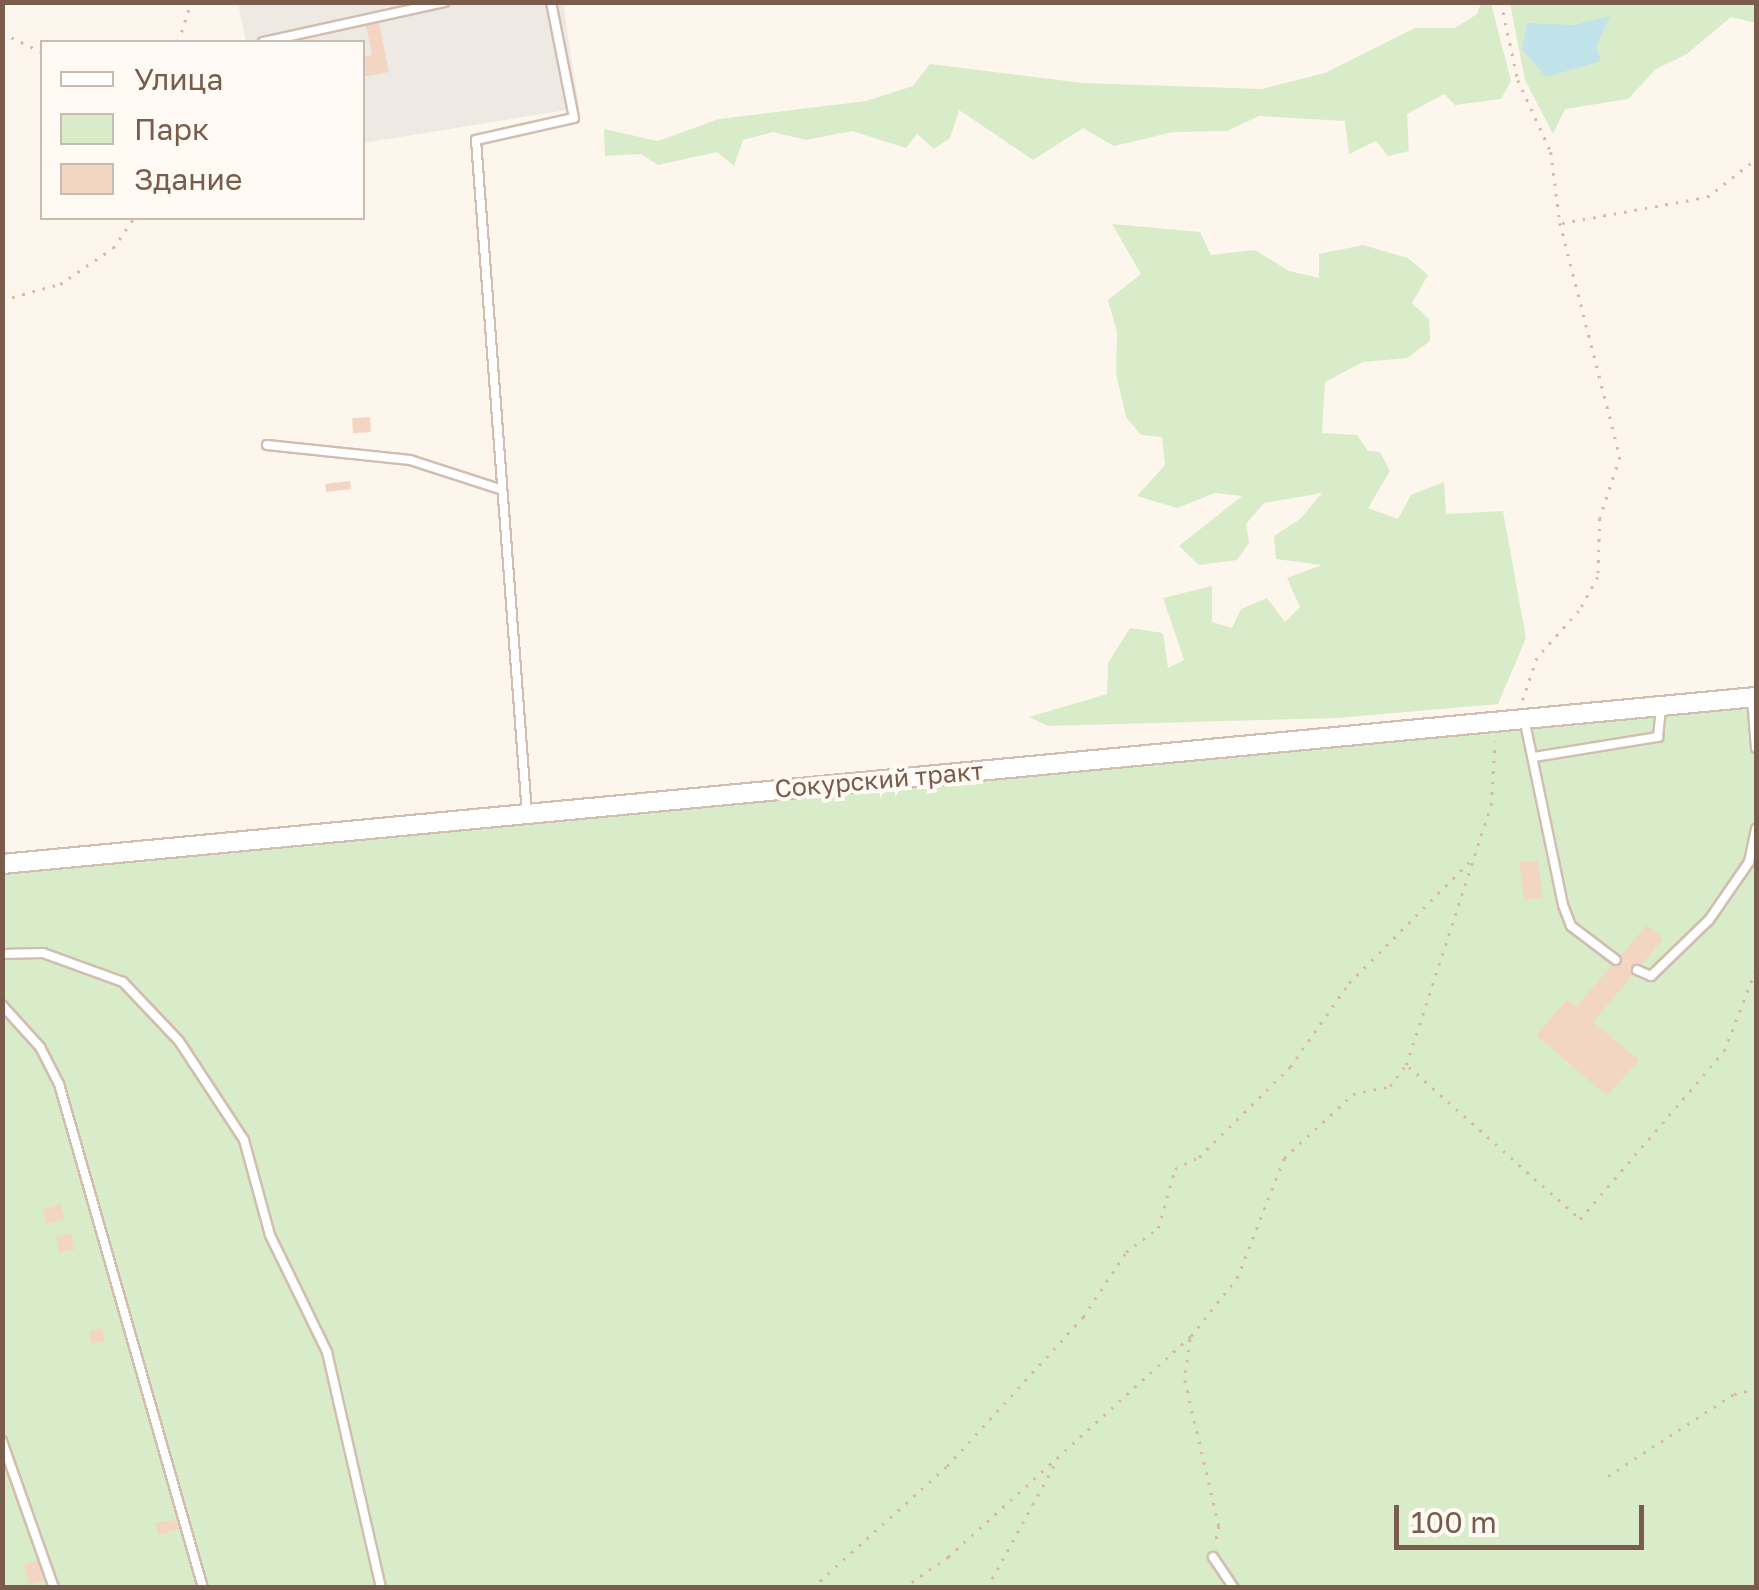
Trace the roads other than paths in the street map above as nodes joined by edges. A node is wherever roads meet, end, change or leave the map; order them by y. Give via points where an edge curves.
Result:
1 (445, 2) edge
2 (551, 2) edge
3 (271, 40) edge
4 (267, 444) dead end
5 (500, 489) junction
6 (1754, 697) edge
7 (1662, 708) junction
8 (1524, 718) junction
9 (1756, 748) edge
10 (1534, 757) junction
11 (528, 814) junction
12 (1756, 829) edge
13 (2, 864) edge
14 (2, 954) edge
15 (1616, 960) dead end
16 (1637, 970) dead end
17 (2, 1005) edge
18 (2, 1441) edge
19 (1213, 1557) road end
20 (54, 1588) edge
21 (203, 1588) edge
22 (380, 1588) edge
23 (1234, 1588) edge

1 - 3 lane
2 - 5 lane via 574,118 476,140
4 - 5 lane via 410,460
5 - 11 lane
6 - 7 street, Сокурский тракт
6 - 9 lane
7 - 8 street, Сокурский тракт
7 - 10 lane via 1658,737
8 - 10 lane
8 - 11 street, Сокурский тракт
10 - 15 lane via 1571,926
11 - 13 street, Сокурский тракт
12 - 16 lane via 1750,862 1709,920 1651,976
14 - 22 lane via 44,953 123,982 179,1041 244,1140 270,1235 327,1352
17 - 21 lane via 40,1047 59,1084
18 - 20 lane
19 - 23 lane

